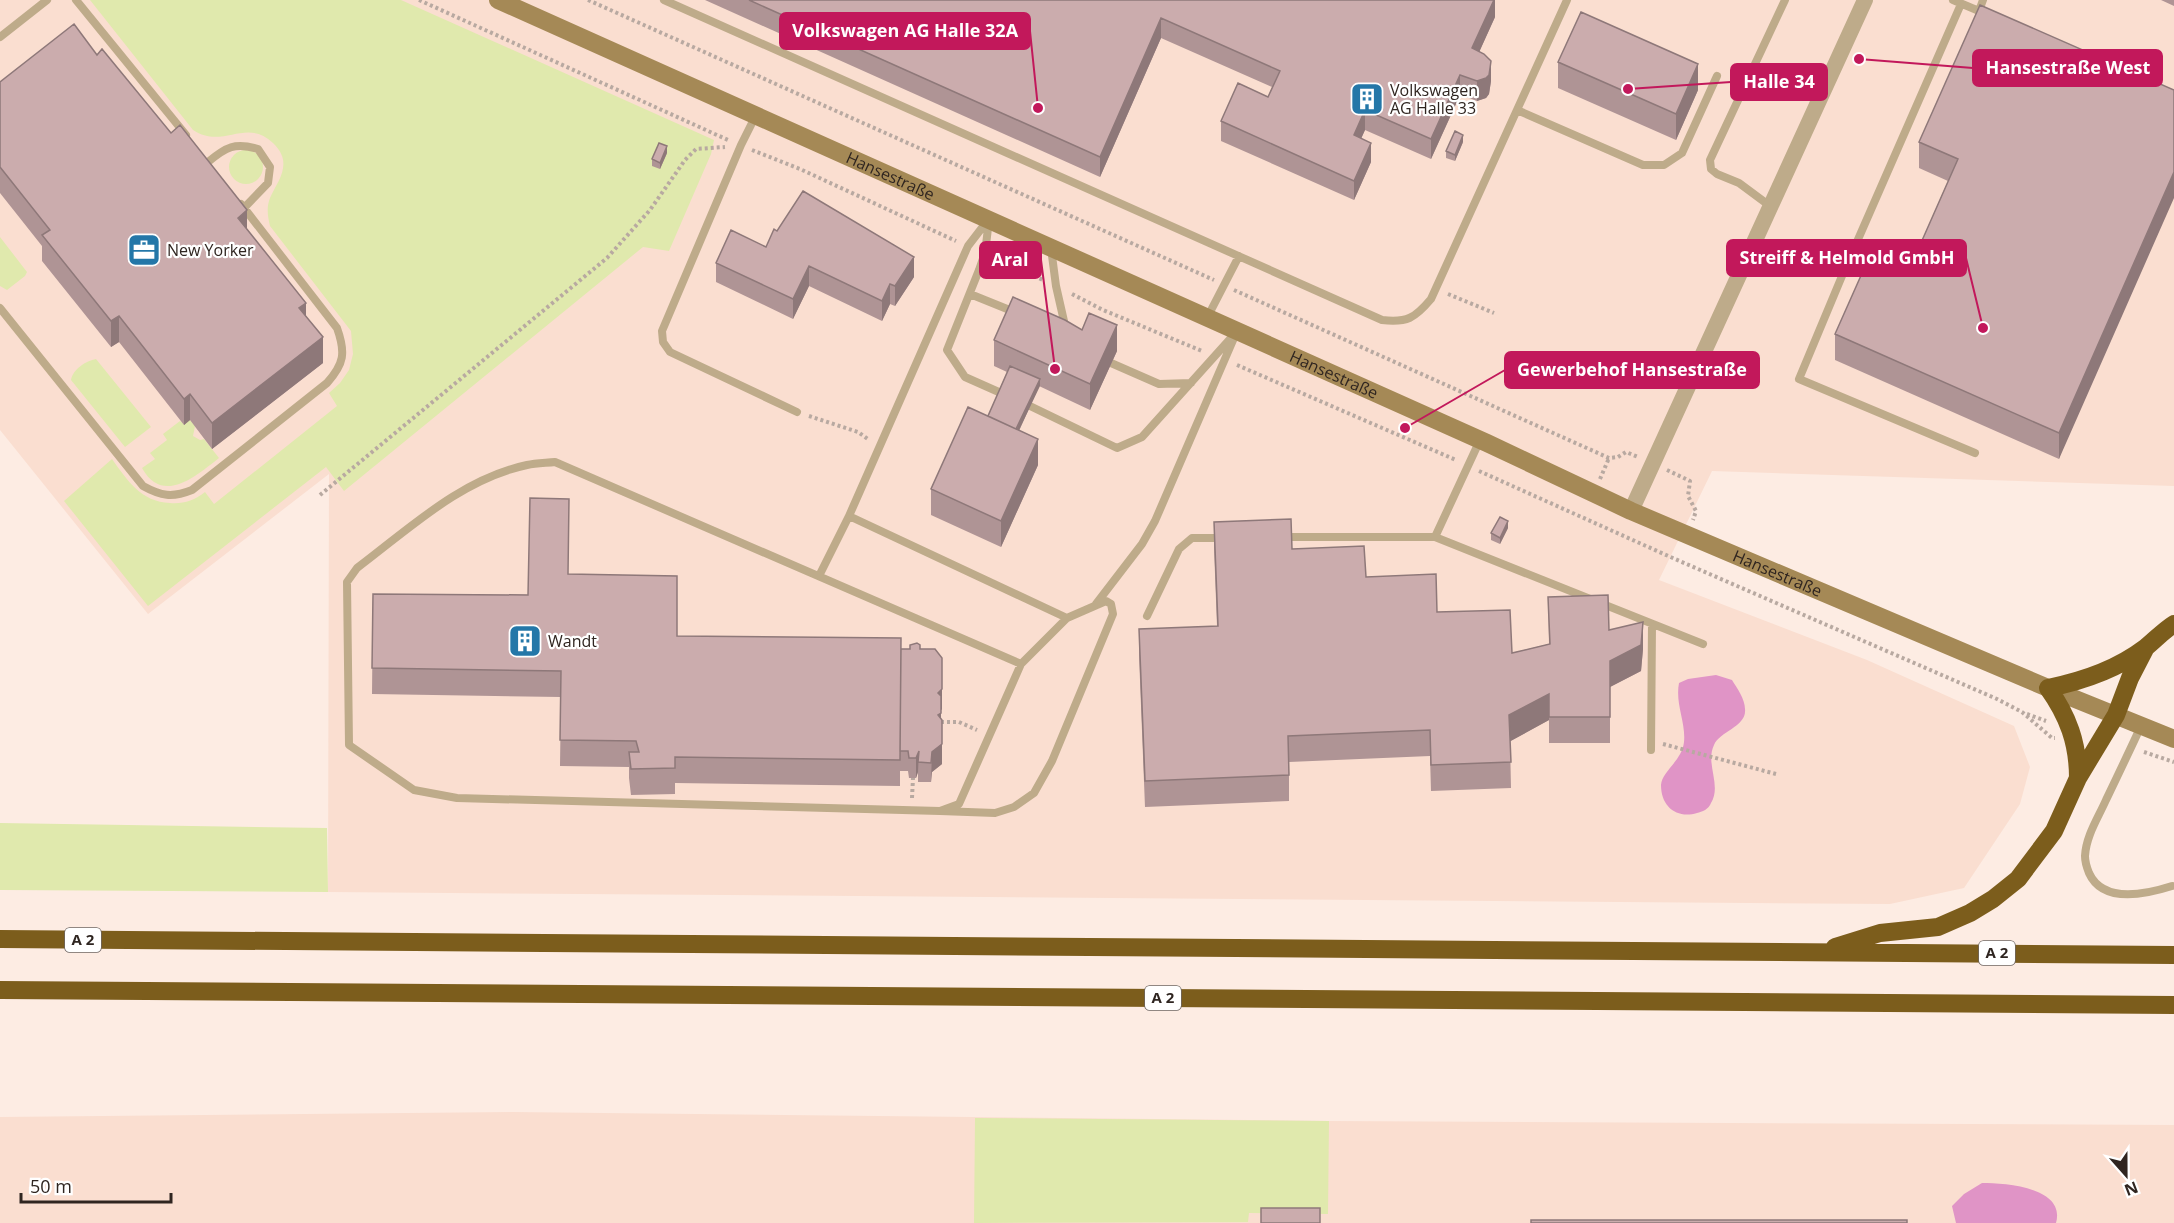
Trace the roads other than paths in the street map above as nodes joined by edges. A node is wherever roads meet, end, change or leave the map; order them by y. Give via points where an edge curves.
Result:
1 (47, 0) edge
2 (76, 0) edge
3 (498, 0) edge
4 (664, 0) edge
5 (1567, 0) edge
6 (1785, 0) edge
7 (1864, 0) edge
8 (1983, 0) edge
9 (1957, 2) edge
10 (1979, 11) junction
11 (1990, 16) edge
12 (0, 37) edge
13 (1717, 76) dead end
14 (1517, 110) junction
15 (756, 115) junction
16 (193, 144) edge
17 (200, 153) edge
18 (208, 162) junction
19 (214, 170) edge
20 (232, 193) edge
21 (1770, 206) junction
22 (244, 208) junction
23 (989, 219) junction
24 (1051, 248) junction
25 (1239, 256) junction
26 (970, 294) junction
27 (0, 308) edge
28 (1023, 315) edge
29 (1207, 318) junction
30 (1056, 328) edge
31 (1237, 331) junction
32 (1111, 363) edge
33 (1191, 383) junction
34 (1001, 393) edge
35 (1030, 406) edge
36 (797, 412) road end
37 (1480, 441) junction
38 (1975, 453) dead end
39 (1631, 510) junction
40 (849, 516) junction
41 (1273, 537) edge
42 (1435, 537) junction
43 (1238, 538) edge
44 (819, 576) junction
45 (1095, 605) junction
46 (1147, 616) dead end
47 (1067, 618) junction
48 (1652, 624) junction
49 (2174, 624) edge
50 (1703, 644) dead end
51 (2146, 647) junction
52 (1021, 664) junction
53 (2048, 688) junction
54 (2116, 715) junction
55 (2142, 725) junction
56 (2174, 739) edge
57 (1652, 750) dead end
58 (2078, 778) junction
59 (939, 811) junction
60 (2172, 886) dead end
61 (0, 939) edge
62 (1819, 952) junction
63 (2174, 955) edge
64 (0, 990) edge
65 (2174, 1005) edge

1 - 12 lane
2 - 16 lane
3 - 15 main road, Hansestraße
4 - 25 lane
5 - 14 lane
6 - 21 lane via 1710,160 1711,169 1717,174 1739,183
7 - 21 street
8 - 10 lane
9 - 10 lane
9 - 38 lane via 1799,379
10 - 11 lane
13 - 14 lane via 1682,153 1664,165 1643,165
14 - 25 lane via 1436,290 1420,312 1408,320 1382,320
15 - 23 main road, Hansestraße
15 - 36 lane via 662,331 663,342 670,352
17 - 18 lane
18 - 19 lane
18 - 22 lane via 240,144 258,148 270,167 268,183
20 - 22 lane
21 - 39 street
22 - 27 lane via 338,328 342,358 339,370 327,383 192,490 169,496 143,486
23 - 24 main road, Hansestraße
23 - 26 lane via 985,253
23 - 40 lane via 968,246
24 - 29 main road, Hansestraße
24 - 30 lane via 1069,335
25 - 29 lane
26 - 28 lane
26 - 34 lane via 947,350 965,377
29 - 31 main road, Hansestraße
31 - 33 lane
31 - 37 main road, Hansestraße
31 - 45 lane via 1155,521
32 - 33 lane via 1159,384
33 - 35 lane via 1142,437 1117,448
37 - 39 main road, Hansestraße
37 - 42 lane
39 - 53 main road, Hansestraße
40 - 44 lane
40 - 47 lane
41 - 42 lane
42 - 48 lane
43 - 46 lane via 1191,538 1179,549
44 - 52 lane
44 - 59 lane via 555,462 528,465 488,478 458,493 357,568 347,582 348,745 414,790 457,798
45 - 47 lane
45 - 59 lane via 1106,601 1112,604 1113,614 1052,760 1034,793 1014,807 995,813
47 - 52 lane
48 - 50 lane
48 - 57 lane
49 - 51 highway
51 - 53 highway via 2099,674
51 - 54 highway
52 - 59 lane via 959,804
53 - 54 main road, Hansestraße
53 - 58 highway via 2073,732
54 - 55 main road, Hansestraße
54 - 58 highway
55 - 56 main road, Hansestraße
55 - 60 lane via 2089,836 2085,857 2093,882 2106,891 2149,893
58 - 62 highway via 2041,850 2018,879 1993,899 1938,927 1880,933
61 - 62 highway, A 2
62 - 63 highway, A 2
64 - 65 highway, A 2

